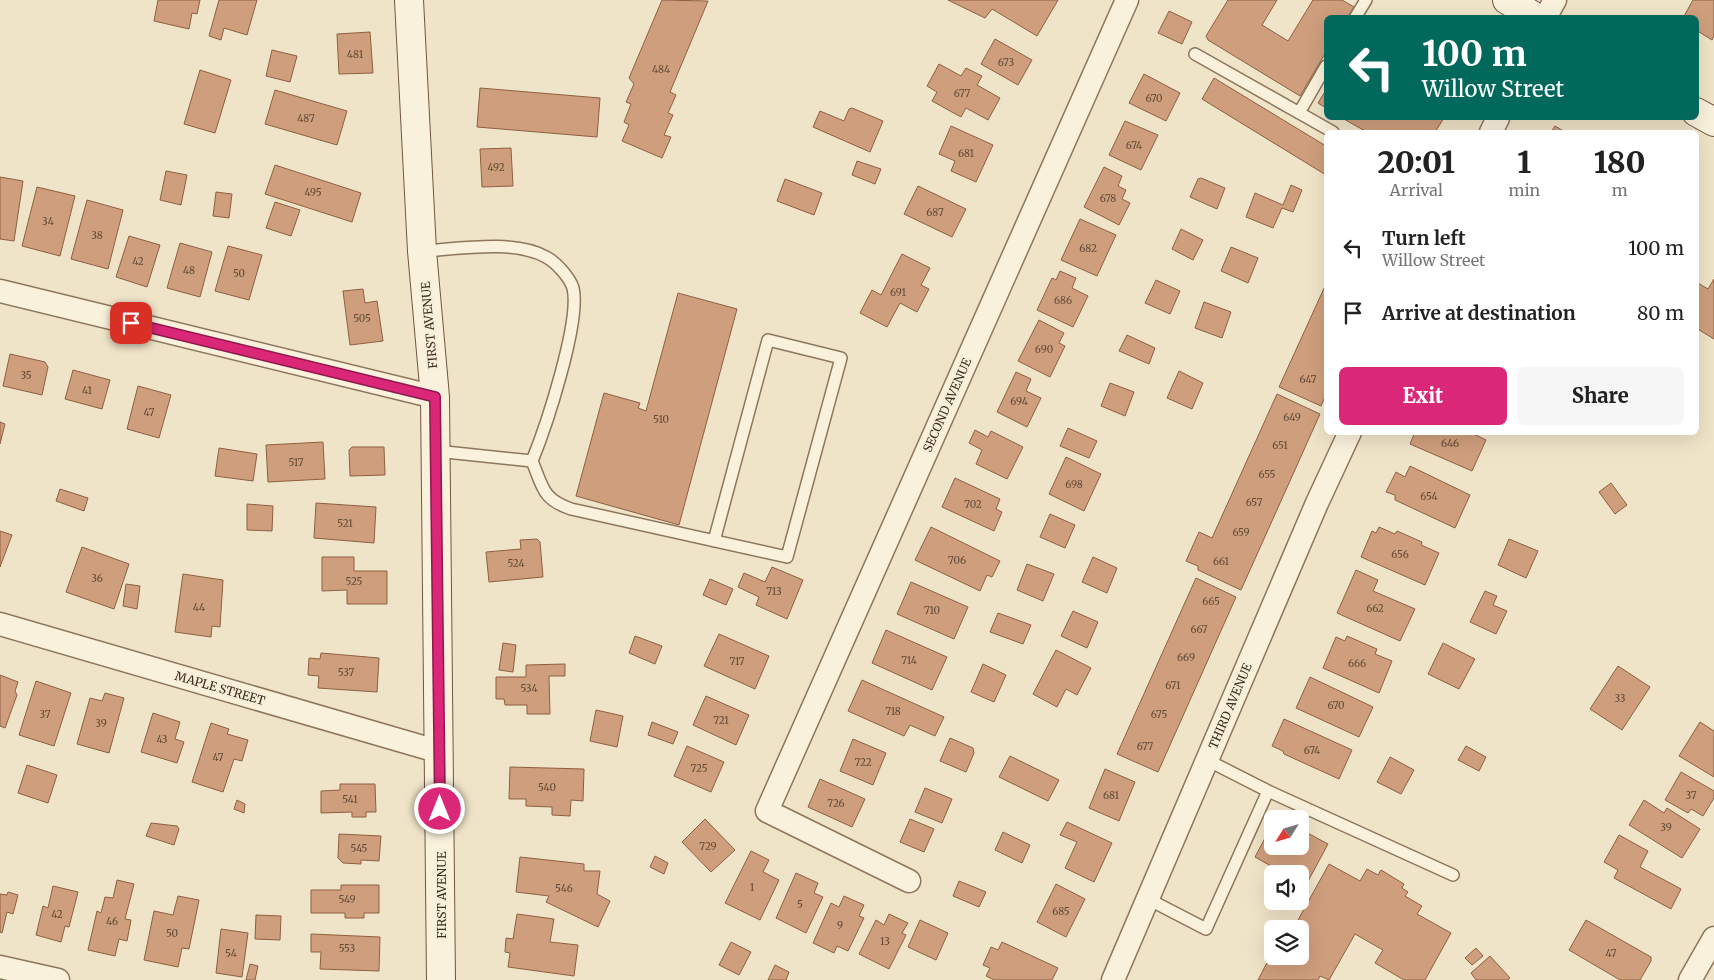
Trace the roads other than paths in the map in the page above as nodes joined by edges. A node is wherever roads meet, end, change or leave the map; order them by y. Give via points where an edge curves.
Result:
1 (409, 0) edge
2 (1127, 0) edge
3 (1366, 0) edge
4 (1507, 0) edge
5 (1554, 0) edge
6 (1357, 15) edge
7 (1532, 15) edge
8 (1546, 15) edge
9 (1195, 54) dead end
10 (1324, 69) edge
11 (1298, 113) junction
12 (1699, 114) edge
13 (1714, 122) edge
14 (1329, 130) edge
15 (422, 251) junction
16 (0, 291) edge
17 (435, 397) junction
18 (1349, 435) edge
19 (436, 451) junction
20 (532, 460) junction
21 (714, 541) junction
22 (0, 624) edge
23 (440, 752) junction
24 (1207, 760) junction
25 (1268, 791) junction
26 (1453, 875) dead end
27 (909, 881) dead end
28 (1148, 899) junction
29 (1714, 938) edge
30 (0, 967) edge
31 (58, 980) edge
32 (441, 980) edge
33 (1113, 980) edge
34 (1690, 980) edge

1 - 15 main road, FIRST AVENUE
2 - 27 street, SECOND AVENUE via 768,811
3 - 6 lane
4 - 7 main road
5 - 8 street
9 - 11 lane
10 - 11 lane
11 - 14 lane
12 - 13 main road
15 - 17 main road, FIRST AVENUE
15 - 20 lane via 498,247 524,249 547,257 573,287 574,311 547,424
16 - 17 street
17 - 19 main road, FIRST AVENUE
18 - 24 street, THIRD AVENUE
19 - 20 lane
19 - 23 main road, FIRST AVENUE
20 - 21 lane via 545,493 554,503
21 - 21 lane via 768,340 841,358 787,557
22 - 23 street, MAPLE STREET
23 - 32 main road, FIRST AVENUE
24 - 25 lane
24 - 28 street, THIRD AVENUE
25 - 26 lane
25 - 28 lane via 1206,929
28 - 33 street, THIRD AVENUE
29 - 34 street
30 - 31 street

